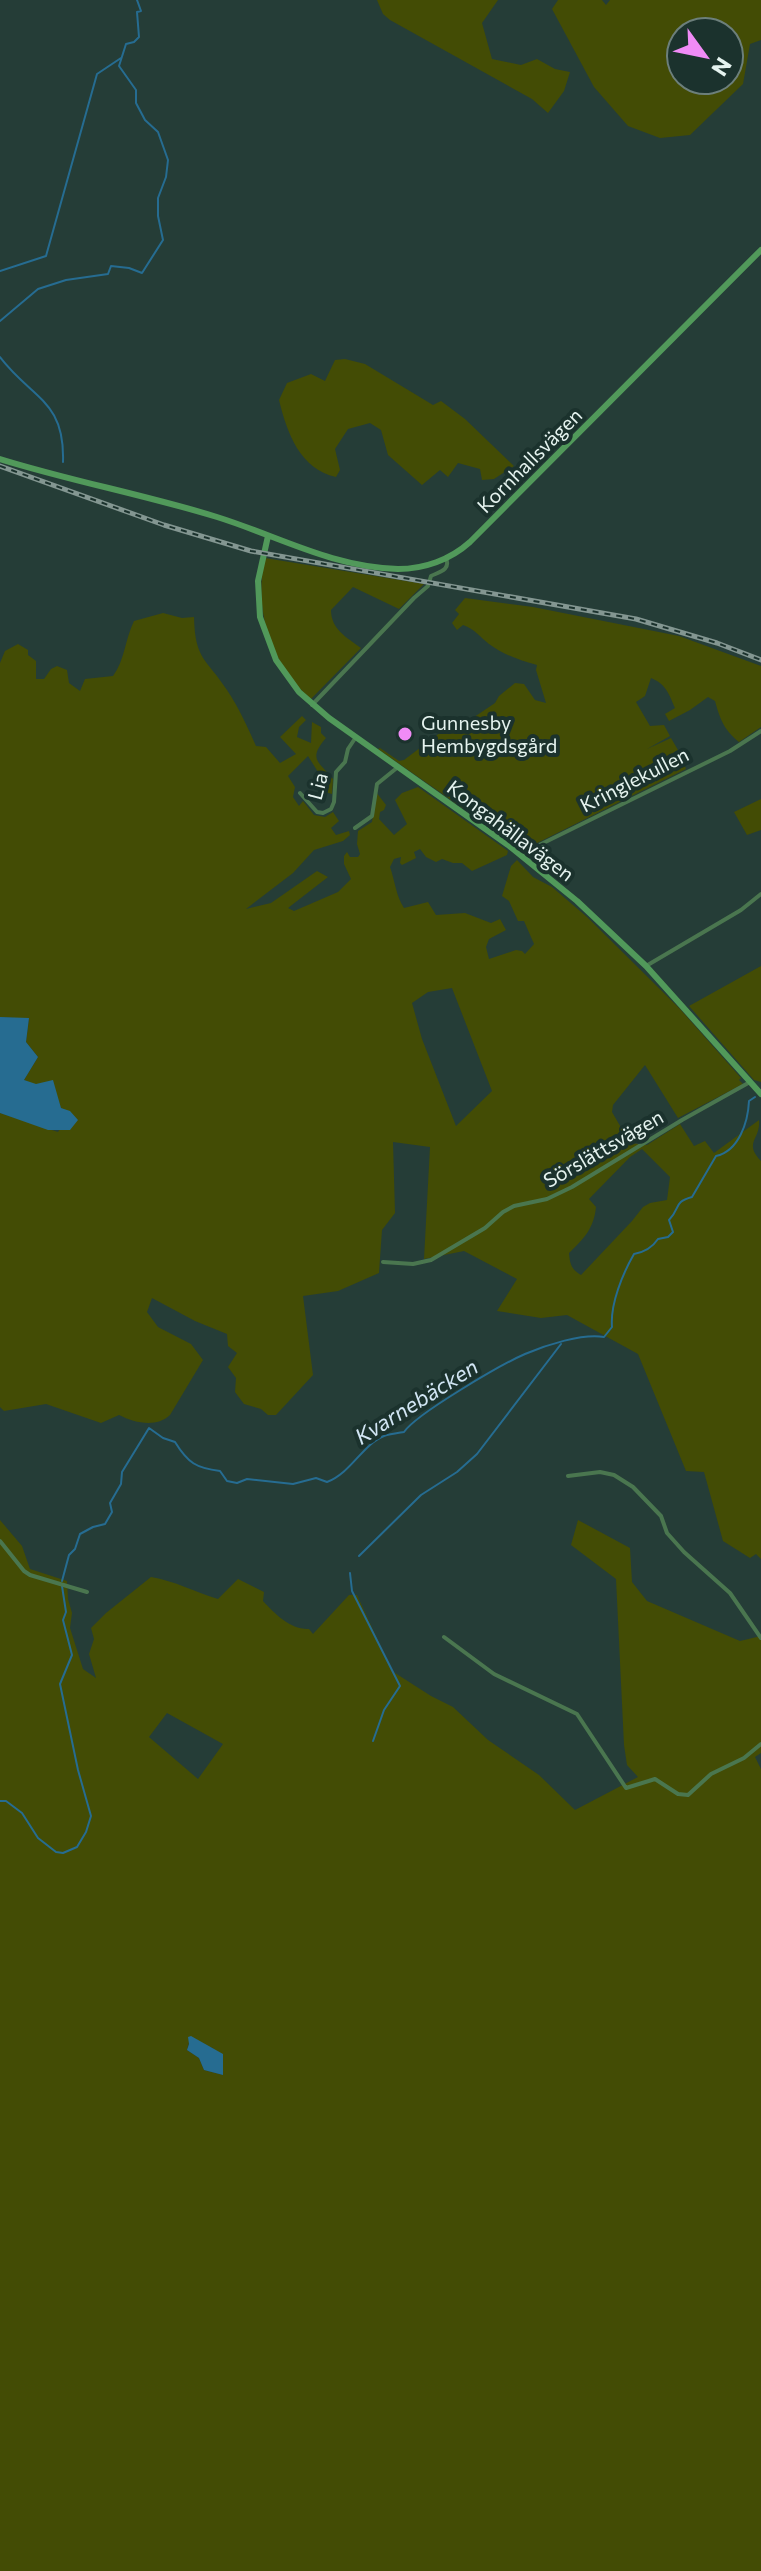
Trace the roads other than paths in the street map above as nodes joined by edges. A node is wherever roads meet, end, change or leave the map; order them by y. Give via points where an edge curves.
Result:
1 (760, 253) edge
2 (0, 459) edge
3 (268, 536) junction
4 (446, 558) junction
5 (312, 705) junction
6 (761, 731) edge
7 (356, 737) junction
8 (398, 767) junction
9 (300, 793) dead end
10 (355, 828) dead end
11 (521, 854) junction
12 (761, 894) edge
13 (646, 966) junction
14 (750, 1082) junction
15 (761, 1094) edge
16 (383, 1262) dead end
17 (568, 1476) dead end
18 (0, 1541) edge
19 (87, 1592) dead end
20 (444, 1637) dead end
21 (761, 1638) edge
22 (761, 1744) edge

1 - 4 main road, Kornhallsvägen via 478,534
2 - 3 main road via 193,509
3 - 4 main road, Kornhallsvägen via 323,556 391,568 421,567
3 - 5 main road, Kongahällavägen via 258,600 264,634 286,675
4 - 5 street via 444,571 431,576 426,588
5 - 7 main road, Kongahällavägen
6 - 11 street, Kringlekullen
7 - 8 main road, Kongahällavägen
7 - 9 street, Lia via 336,772 331,809 317,812
8 - 10 street via 377,784 372,816
8 - 11 main road, Kongahällavägen
11 - 13 main road, Kongahällavägen
12 - 13 street
13 - 14 main road, Kongahällavägen
14 - 15 main road, Kongahällavägen
14 - 16 street, Sörslättsvägen via 572,1187 503,1212 431,1260
17 - 21 street via 600,1472 633,1487 664,1519 667,1533 684,1552 730,1593
18 - 19 street via 30,1575
20 - 22 street via 494,1674 577,1714 626,1788 655,1779 688,1795 711,1774

